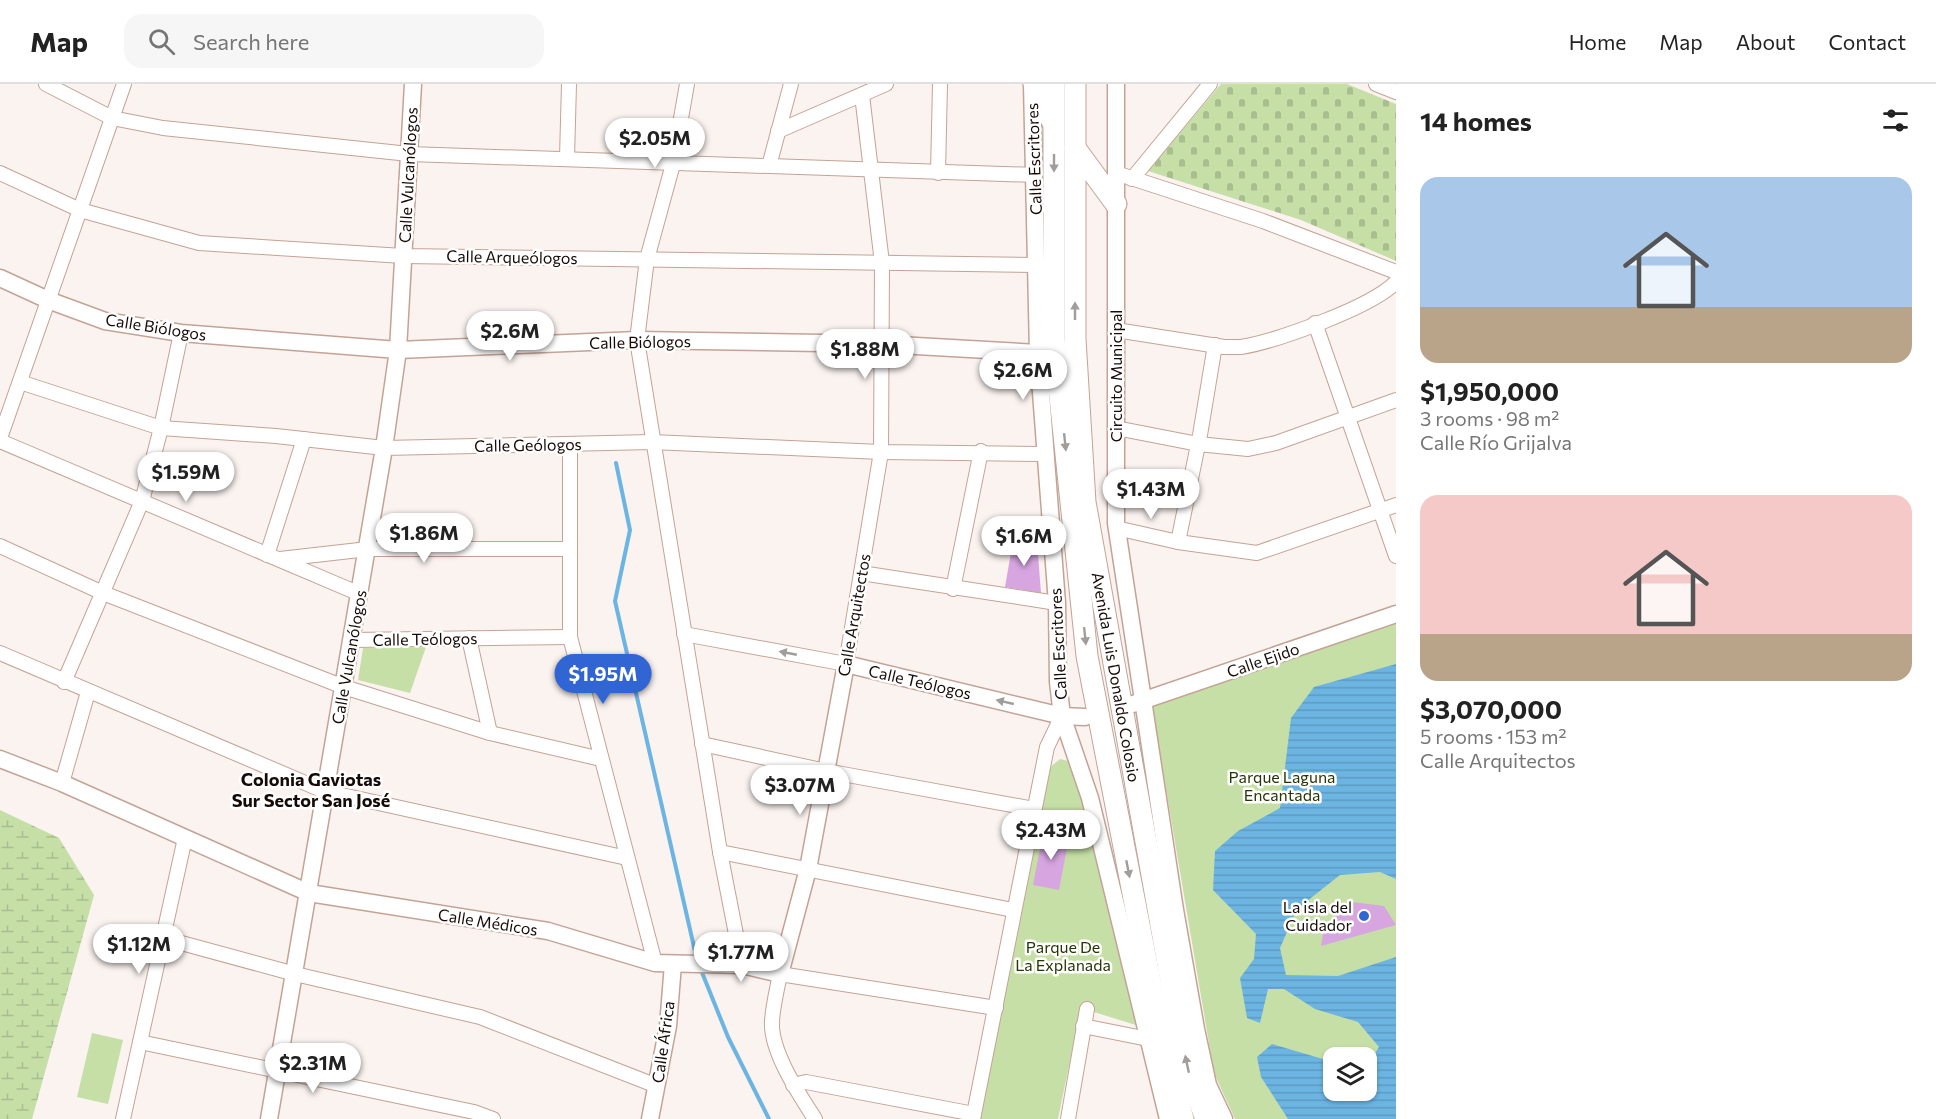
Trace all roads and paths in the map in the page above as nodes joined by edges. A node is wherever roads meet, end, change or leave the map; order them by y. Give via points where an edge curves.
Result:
1 (46, 84) edge
2 (124, 84) edge
3 (413, 84) edge
4 (569, 84) edge
5 (687, 84) edge
6 (791, 84) edge
7 (886, 84) edge
8 (940, 84) edge
9 (1033, 84) edge
10 (1054, 84) edge
11 (1075, 84) edge
12 (1116, 84) edge
13 (1210, 84) edge
14 (1376, 84) edge
15 (1396, 92) edge
16 (862, 95) junction
17 (112, 118) junction
18 (1054, 126) junction
19 (778, 132) junction
20 (1075, 148) junction
21 (409, 154) junction
22 (567, 158) junction
23 (673, 164) junction
24 (769, 166) junction
25 (872, 170) junction
26 (0, 173) edge
27 (938, 173) junction
28 (1035, 175) junction
29 (1124, 176) junction
30 (1116, 204) junction
31 (80, 210) junction
32 (403, 256) junction
33 (647, 260) junction
34 (882, 263) junction
35 (1037, 265) junction
36 (1396, 272) edge
37 (0, 278) edge
38 (1396, 282) edge
39 (48, 300) junction
40 (1315, 322) junction
41 (1116, 330) junction
42 (181, 333) junction
43 (637, 340) junction
44 (881, 344) junction
45 (1215, 345) junction
46 (398, 350) junction
47 (1038, 353) junction
48 (20, 382) junction
49 (6, 398) edge
50 (1396, 400) edge
51 (1349, 416) junction
52 (161, 428) junction
53 (1116, 428) junction
54 (0, 439) edge
55 (304, 439) junction
56 (652, 442) junction
57 (570, 444) junction
58 (1198, 444) junction
59 (384, 448) junction
60 (981, 451) junction
61 (881, 452) junction
62 (1044, 454) junction
63 (142, 501) junction
64 (1396, 505) edge
65 (1380, 510) junction
66 (1116, 528) junction
67 (1178, 542) junction
68 (0, 546) edge
69 (368, 549) junction
70 (570, 549) junction
71 (1396, 556) edge
72 (272, 557) junction
73 (861, 573) junction
74 (953, 589) junction
75 (103, 593) junction
76 (360, 594) junction
77 (1057, 603) junction
78 (1396, 614) edge
79 (684, 634) junction
80 (469, 638) junction
81 (570, 638) junction
82 (352, 640) junction
83 (0, 653) edge
84 (846, 664) junction
85 (64, 682) junction
86 (344, 687) junction
87 (88, 692) junction
88 (1136, 703) junction
89 (1062, 716) junction
90 (1085, 717) dead end
91 (490, 733) junction
92 (702, 744) junction
93 (1073, 745) junction
94 (1047, 747) junction
95 (0, 759) edge
96 (601, 759) junction
97 (826, 771) junction
98 (62, 783) junction
99 (324, 791) junction
100 (1034, 810) junction
101 (185, 838) junction
102 (720, 852) junction
103 (627, 858) junction
104 (808, 869) junction
105 (309, 893) junction
106 (1013, 910) junction
107 (163, 938) junction
108 (655, 963) junction
109 (681, 964) junction
110 (742, 965) junction
111 (780, 974) junction
112 (295, 975) junction
113 (996, 1008) junction
114 (1087, 1010) dead end
115 (1083, 1026) junction
116 (1148, 1039) junction
117 (140, 1042) junction
118 (278, 1070) junction
119 (793, 1085) junction
120 (657, 1086) junction
121 (974, 1116) edge
122 (123, 1119) edge
123 (269, 1119) edge
124 (493, 1119) edge
125 (650, 1119) edge
126 (815, 1119) edge
127 (1068, 1119) edge
128 (1168, 1119) edge
129 (1183, 1119) edge
130 (1206, 1119) edge
131 (1224, 1119) edge

1 - 17 street
2 - 17 street
3 - 21 street, Calle Vulcanólogos
4 - 22 street
5 - 23 street
6 - 19 street
7 - 16 street
8 - 27 street
9 - 18 main road
9 - 28 street, Calle Escritores
10 - 18 main road, Avenida Luis Donaldo Colosio
11 - 20 main road, Avenida Luis Donaldo Colosio
12 - 29 street, Circuito Municipal
13 - 29 street
14 - 15 street
16 - 19 street
16 - 25 street, Calle Arquitectos
17 - 21 street via 163,128
17 - 31 street
18 -> 129 main road, Avenida Luis Donaldo Colosio via 1054,339 1087,656 1162,1043
19 - 24 street
20 - 30 main road
130 -> 20 main road, Avenida Luis Donaldo Colosio via 1189,1073 1180,1031 1085,502 1075,339
21 - 22 street
21 - 32 street, Calle Vulcanólogos
22 - 23 street
23 - 24 street
23 - 33 street
24 - 25 street
25 - 27 street
25 - 34 street, Calle Arquitectos
26 - 31 street, Calle Arqueólogos
27 - 28 street
28 - 35 street, Calle Escritores
29 - 30 street, Circuito Municipal
29 - 36 street via 1263,221
30 - 41 street, Circuito Municipal
31 - 32 street, Calle Arqueólogos via 199,243
31 - 39 street
32 - 33 street, Calle Arqueólogos
32 - 46 street, Calle Vulcanólogos
33 - 34 street, Calle Arqueólogos
33 - 43 street
34 - 35 street, Calle Arqueólogos
34 - 44 street, Calle Arquitectos
35 - 47 street, Calle Escritores
37 - 39 street, Calle Biólogos
38 - 40 street via 1370,302
39 - 42 street, Calle Biólogos via 105,321
39 - 48 street
40 - 45 street via 1249,345
40 - 51 street
41 - 45 street
41 - 53 street, Circuito Municipal
42 - 46 street, Calle Biólogos
42 - 52 street
43 - 44 street, Calle Biólogos
43 - 46 street, Calle Biólogos
43 - 56 street
44 - 47 street, Calle Biólogos
44 - 61 street, Calle Arquitectos
45 - 58 street
46 - 59 street, Calle Vulcanólogos
47 - 62 street, Calle Escritores
48 - 49 street
48 - 52 street, Calle Geólogos
49 - 54 street
50 - 51 street
51 - 58 street via 1258,448
51 - 65 street
52 - 55 street, Calle Geólogos
52 - 63 street
53 - 58 street
53 - 66 street, Circuito Municipal
54 - 63 street
55 - 59 street, Calle Geólogos
55 - 72 street
56 - 57 street, Calle Geólogos
56 - 61 street, Calle Geólogos
56 - 79 street
57 - 59 street, Calle Geólogos
57 - 70 street
58 - 67 street
59 - 69 street, Calle Vulcanólogos
60 - 61 street, Calle Geólogos
60 - 62 street, Calle Geólogos
60 - 74 street
61 - 73 street, Calle Arquitectos
62 - 77 street, Calle Escritores
63 - 72 street
63 - 75 street
64 - 65 street
65 - 67 street via 1257,553
65 - 71 street
66 - 67 street
66 - 88 street, Circuito Municipal
68 - 75 street
69 - 70 street
69 - 72 street
69 - 76 street, Calle Vulcanólogos
70 - 81 street
72 - 76 street
73 - 74 street
73 - 84 street, Calle Arquitectos
74 - 77 street
75 - 85 street
75 - 86 street
76 - 82 street, Calle Vulcanólogos
77 - 89 street, Calle Escritores
78 - 88 street, Calle Ejido
84 -> 79 street, Calle Teólogos
79 - 92 street
80 - 81 street, Calle Teólogos
80 - 82 street, Calle Teólogos
80 - 91 street
81 - 96 street
82 - 86 street, Calle Vulcanólogos
83 - 85 street
89 -> 84 street, Calle Teólogos
84 - 97 street, Calle Arquitectos
85 - 87 street
86 - 91 street
86 - 99 street, Calle Vulcanólogos
87 - 98 street
87 - 99 street
88 - 131 street, Avenida Luis Donaldo Colosio via 1198,1040 1208,1085
89 - 90 street, Calle Teólogos
89 - 93 street, Calle Escritores
89 - 94 street
91 - 96 street
92 - 97 street
92 - 102 street
93 - 94 street
93 - 116 street, Calle Escritores via 1090,798
94 - 100 street
95 - 98 street, Calle Médicos
96 - 103 street
97 - 100 street
97 - 104 street, Calle Arquitectos
98 - 101 street, Calle Médicos
99 - 103 street
99 - 105 street, Calle Vulcanólogos
100 - 106 street
101 - 105 street, Calle Médicos
101 - 107 street
102 - 104 street
102 - 110 street
103 - 108 street
104 - 106 street
104 - 111 street, Calle Arquitectos
105 - 108 street, Calle Médicos via 548,932
105 - 112 street, Calle Vulcanólogos
106 - 113 street
107 - 112 street
107 - 117 street
108 - 109 street, Calle Médicos
109 - 110 street, Calle Médicos
109 - 120 street, Calle África
110 - 111 street, Calle Médicos
111 - 113 street, Calle Médicos
111 - 119 street, Calle Arquitectos via 772,1023
112 - 118 street, Calle Vulcanólogos
112 - 120 street via 480,1017
113 - 121 street
114 - 115 street
115 - 116 street
115 - 127 street
116 - 128 street, Calle Escritores
117 - 118 street
117 - 122 street
118 - 123 street, Calle Vulcanólogos
118 - 124 street
119 - 121 street via 806,1082
119 - 126 street, Calle Arquitectos
120 - 125 street, Calle África

